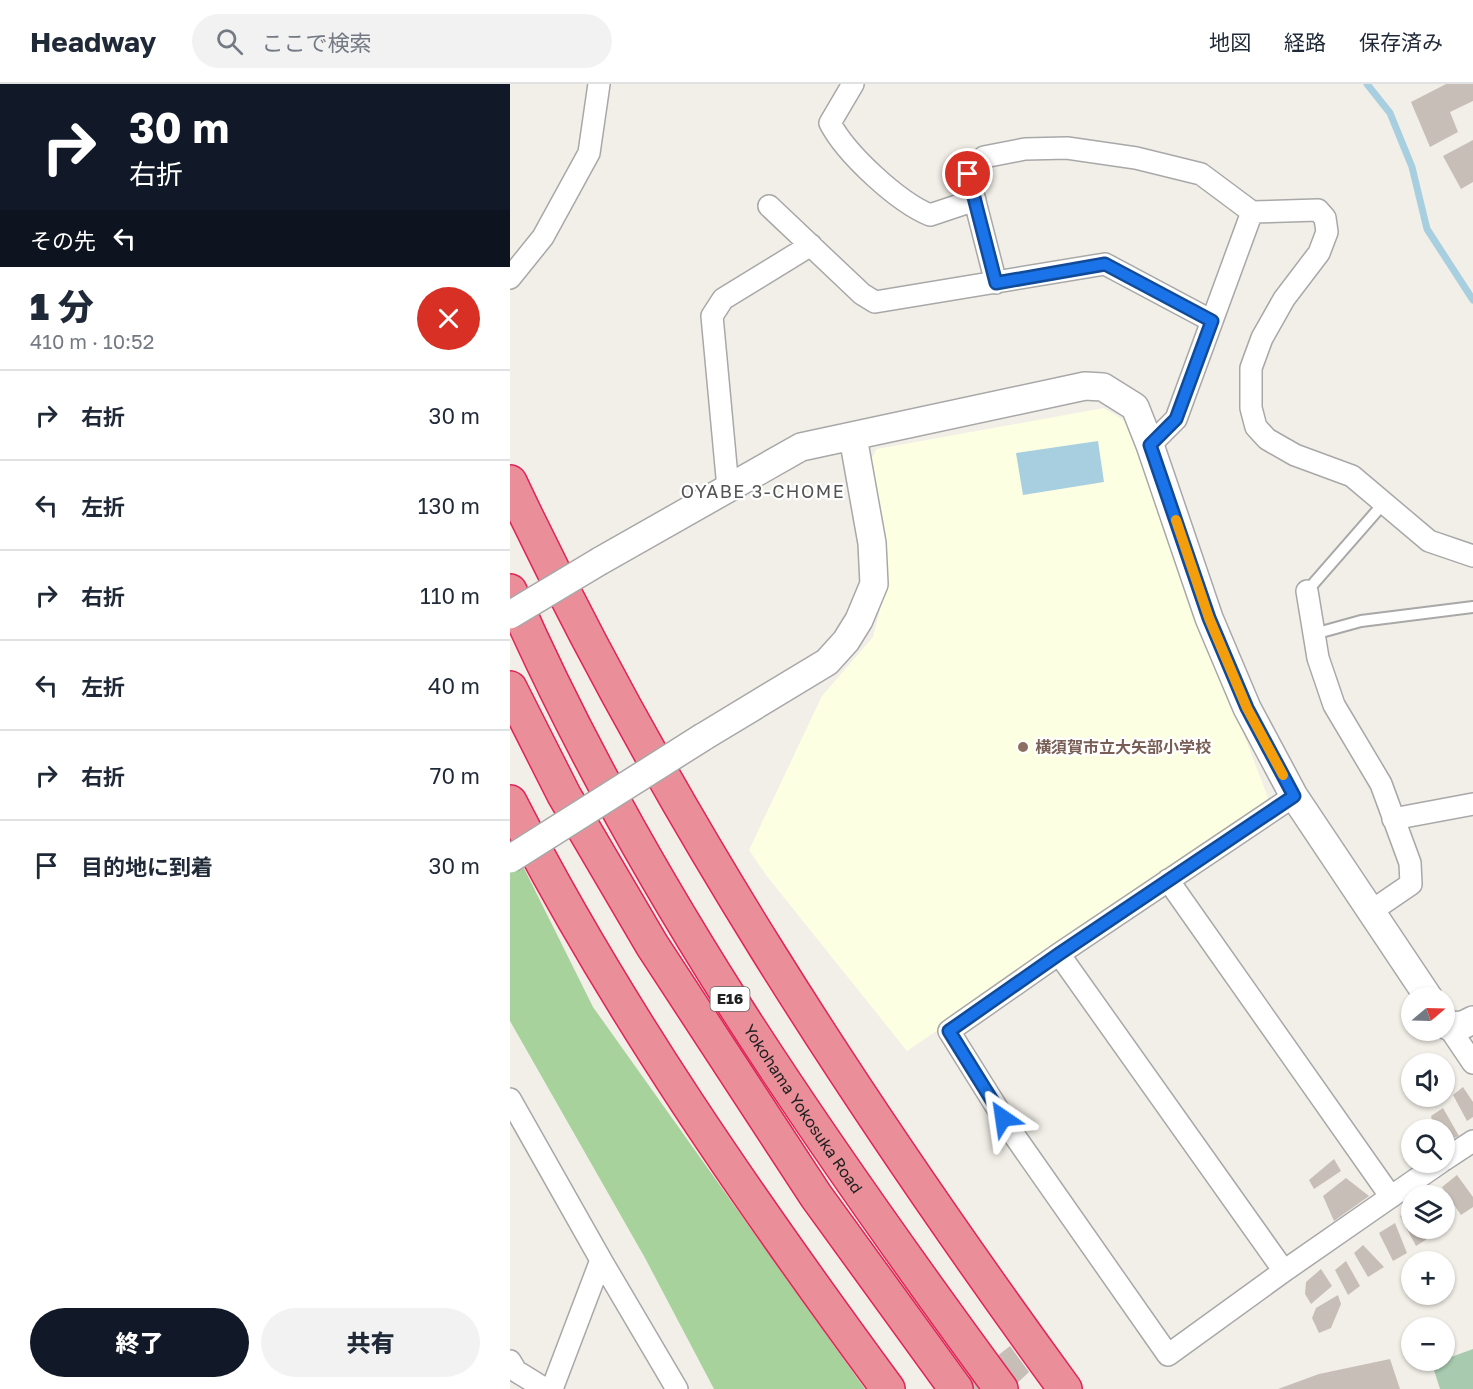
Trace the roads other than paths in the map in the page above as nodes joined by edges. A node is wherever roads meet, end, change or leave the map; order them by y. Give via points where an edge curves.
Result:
1 (599, 84) edge
2 (853, 84) edge
3 (975, 200) junction
4 (770, 206) dead end
5 (1252, 212) junction
6 (811, 245) junction
7 (510, 278) edge
8 (996, 283) junction
9 (1212, 321) junction
10 (853, 437) junction
11 (1150, 445) junction
12 (510, 482) edge
13 (728, 488) junction
14 (1383, 504) junction
15 (1473, 556) edge
16 (510, 591) edge
17 (1307, 591) joint
18 (1473, 607) edge
19 (510, 615) edge
20 (1314, 634) junction
21 (510, 688) edge
22 (1294, 796) junction
23 (510, 802) edge
24 (1473, 804) edge
25 (1393, 819) junction
26 (510, 859) edge
27 (1168, 880) junction
28 (1370, 912) junction
29 (1059, 954) junction
30 (1421, 987) edge
31 (1455, 1022) edge
32 (1473, 1063) edge
33 (510, 1099) edge
34 (1473, 1141) edge
35 (1455, 1153) edge
36 (1426, 1173) edge
37 (1391, 1197) junction
38 (601, 1260) junction
39 (1284, 1271) junction
40 (510, 1361) edge
41 (544, 1389) edge
42 (552, 1389) edge
43 (677, 1389) edge
44 (888, 1389) edge
45 (956, 1389) edge
46 (1001, 1389) edge
47 (1065, 1389) edge

1 - 7 street via 589,153 543,237
2 - 3 street via 830,123 840,142 911,207 930,215
3 - 5 street via 968,174 984,157 1025,149 1067,148 1136,158 1201,174
3 - 8 street
4 - 6 street
5 - 9 street
5 - 14 street via 1318,210 1325,218 1327,232 1319,253 1296,281 1262,338 1251,368 1251,408 1256,427 1267,439 1295,455 1352,476
6 - 8 street via 875,302
6 - 13 street via 723,298 712,316
8 - 9 street via 1105,264
9 - 11 street via 1176,419
10 - 11 street via 1084,386 1103,387 1135,407
10 - 13 street via 801,447
10 - 26 street, bridge via 872,543 874,584 846,640 827,662
11 - 22 street via 1209,618 1247,708
12 - 47 highway via 626,711 742,912 884,1133
13 - 19 street, bridge
14 - 15 street via 1429,541
14 - 17 lane
16 - 46 highway, Yokohama Yokosuka Road / E16 via 596,768 722,986 881,1225
17 - 20 street
18 - 20 lane via 1361,621
20 - 25 street via 1334,705 1381,784
21 - 45 highway, E16 via 564,795 652,945 816,1196
22 - 27 street
22 - 28 street
23 - 44 highway via 579,930 656,1056
24 - 25 street
25 - 28 street via 1410,863 1411,884
27 - 29 street
27 - 37 street
28 - 30 street
29 - 39 street
29 - 39 street via 949,1031 1014,1136 1168,1355
31 - 32 street
33 - 38 street
34 - 35 street
36 - 37 street
37 - 39 street
38 - 42 street
38 - 43 street
40 - 41 street via 516,1371

